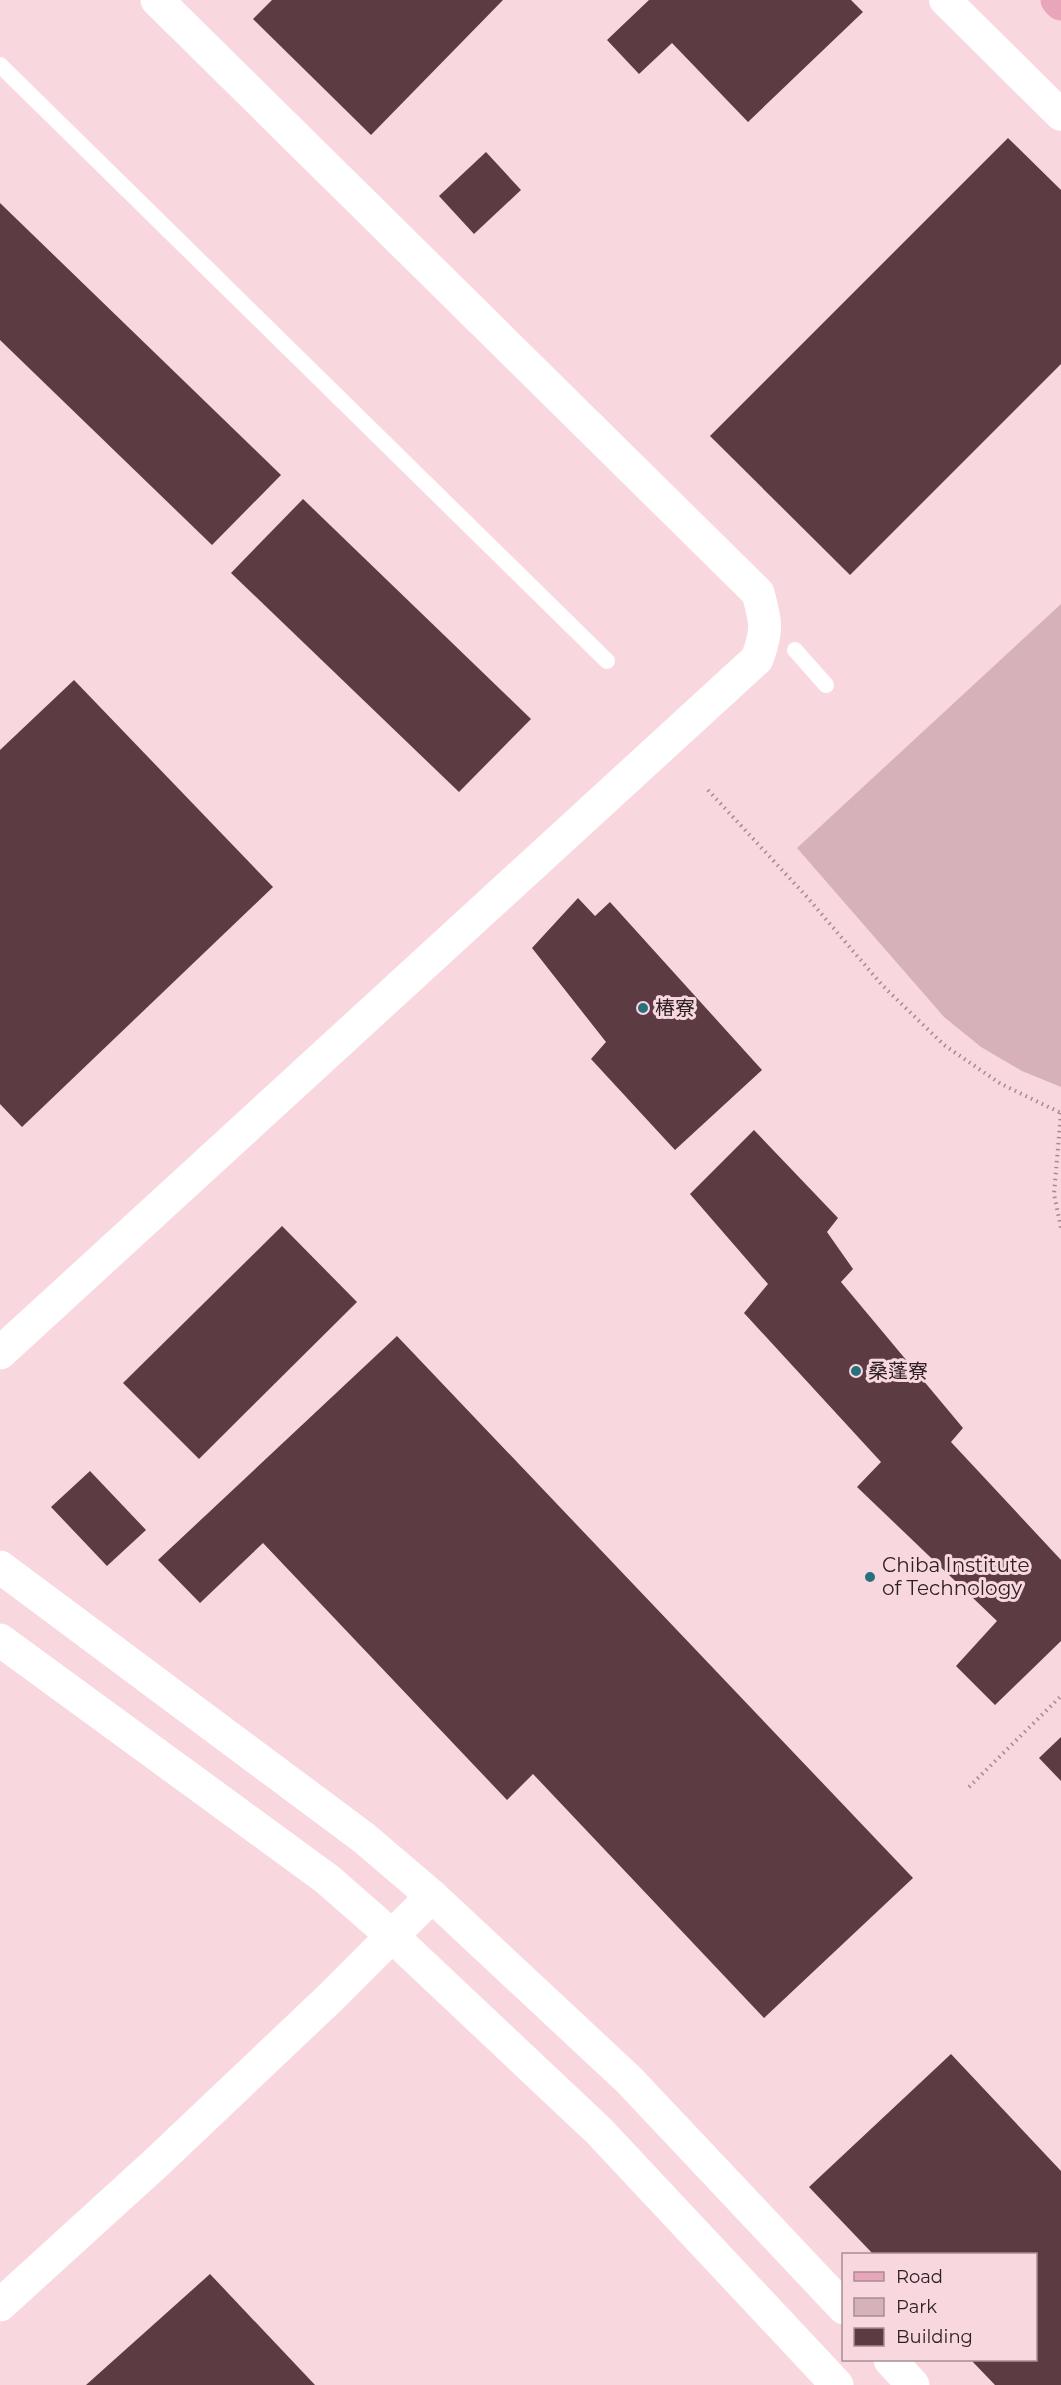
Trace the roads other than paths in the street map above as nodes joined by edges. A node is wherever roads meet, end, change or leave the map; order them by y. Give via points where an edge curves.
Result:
1 (157, 0) edge
2 (945, 0) edge
3 (1057, 0) edge
4 (1061, 4) edge
5 (0, 65) edge
6 (1061, 115) edge
7 (795, 650) dead end
8 (607, 661) dead end
9 (826, 685) dead end
10 (0, 1353) edge
11 (0, 1567) edge
12 (0, 1640) edge
13 (432, 1896) junction
14 (391, 1935) junction
15 (0, 2305) edge
16 (842, 2307) edge
17 (891, 2361) edge
18 (837, 2385) edge
19 (913, 2385) edge

1 - 10 street via 758,593 765,616 765,636 757,659
2 - 6 street
3 - 4 main road
5 - 8 lane
7 - 9 lane
11 - 13 street via 364,1838
12 - 14 street via 327,1879
13 - 14 street
13 - 16 street via 629,2080
14 - 15 street via 206,2116
14 - 18 street via 599,2131
17 - 19 street

